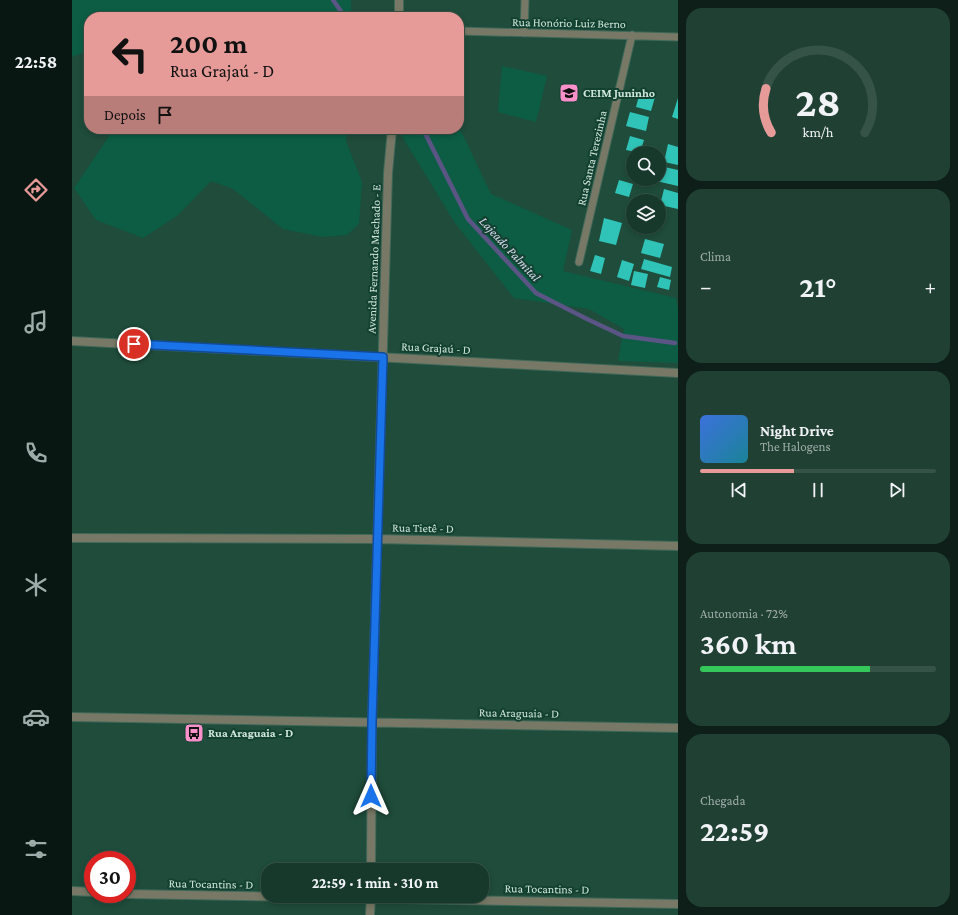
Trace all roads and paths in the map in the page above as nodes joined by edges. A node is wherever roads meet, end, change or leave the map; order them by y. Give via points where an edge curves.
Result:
1 (399, 0) edge
2 (525, 0) edge
3 (399, 12) edge
4 (464, 31) edge
5 (524, 33) junction
6 (632, 35) junction
7 (678, 37) edge
8 (392, 134) edge
9 (579, 262) dead end
10 (72, 341) edge
11 (383, 357) junction
12 (678, 373) edge
13 (72, 538) edge
14 (377, 539) junction
15 (678, 546) edge
16 (72, 717) edge
17 (372, 722) junction
18 (678, 728) edge
19 (371, 863) edge
20 (72, 891) edge
21 (84, 892) edge
22 (136, 894) edge
23 (261, 896) edge
24 (489, 900) edge
25 (371, 903) edge
26 (678, 904) edge
27 (370, 915) edge

1 - 3 street
2 - 5 lane
4 - 5 lane, Rua Honório Luiz Berno
5 - 6 lane, Rua Honório Luiz Berno
6 - 7 lane, Rua Honório Luiz Berno
6 - 9 lane, Rua Santa Terezinha
8 - 11 street, Avenida Fernando Machado - E via 388,173
10 - 11 street, Rua Grajaú - D
11 - 12 street, Rua Grajaú - D
11 - 14 street, Avenida Fernando Machado - E
13 - 14 street, Rua Tietê - D
14 - 15 street, Rua Tietê - D
14 - 17 street, Avenida Fernando Machado - E
16 - 17 street, Rua Araguaia - D
17 - 18 street, Rua Araguaia - D
17 - 19 street, Avenida Fernando Machado - E
20 - 21 street
22 - 23 street, Rua Tocantins - D
24 - 26 street, Rua Tocantins - D
25 - 27 street

